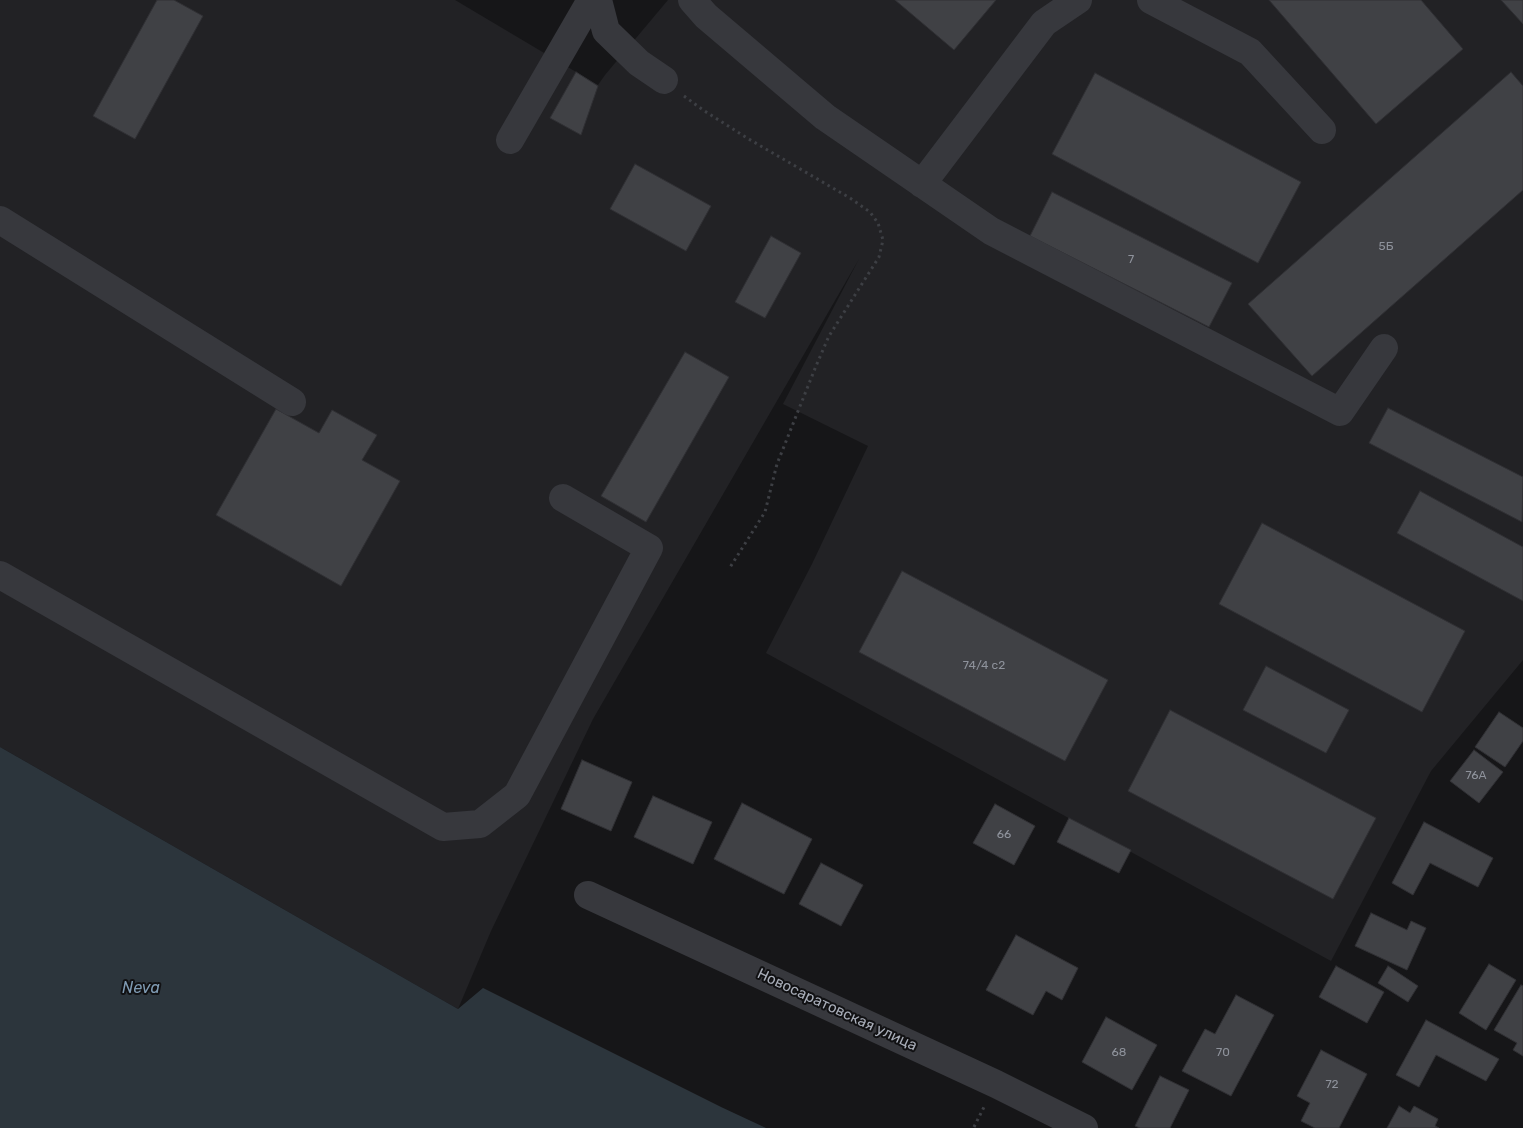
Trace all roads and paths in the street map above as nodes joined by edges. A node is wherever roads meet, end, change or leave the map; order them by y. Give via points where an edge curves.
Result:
1 (591, 0) edge
2 (598, 0) edge
3 (692, 0) edge
4 (1078, 0) edge
5 (1152, 0) edge
6 (664, 80) joint
7 (1322, 130) dead end
8 (510, 140) dead end
9 (922, 184) junction
10 (0, 220) edge
11 (1384, 348) dead end
12 (292, 402) dead end
13 (563, 498) dead end
14 (729, 569) dead end
15 (0, 575) edge
16 (596, 906) dead end
17 (1084, 1128) edge

1 - 8 street
2 - 6 street via 606,31 639,63
3 - 9 street via 706,16 825,117
4 - 9 street via 1044,24
5 - 7 street via 1250,52
6 - 14 path via 703,110 870,212 878,223 883,240 879,257 829,336 777,464 765,512
9 - 11 street via 991,231 1340,412
10 - 12 street
13 - 15 street via 649,548 517,795 480,824 443,827
16 - 17 street, Новосаратовская улица via 996,1084

